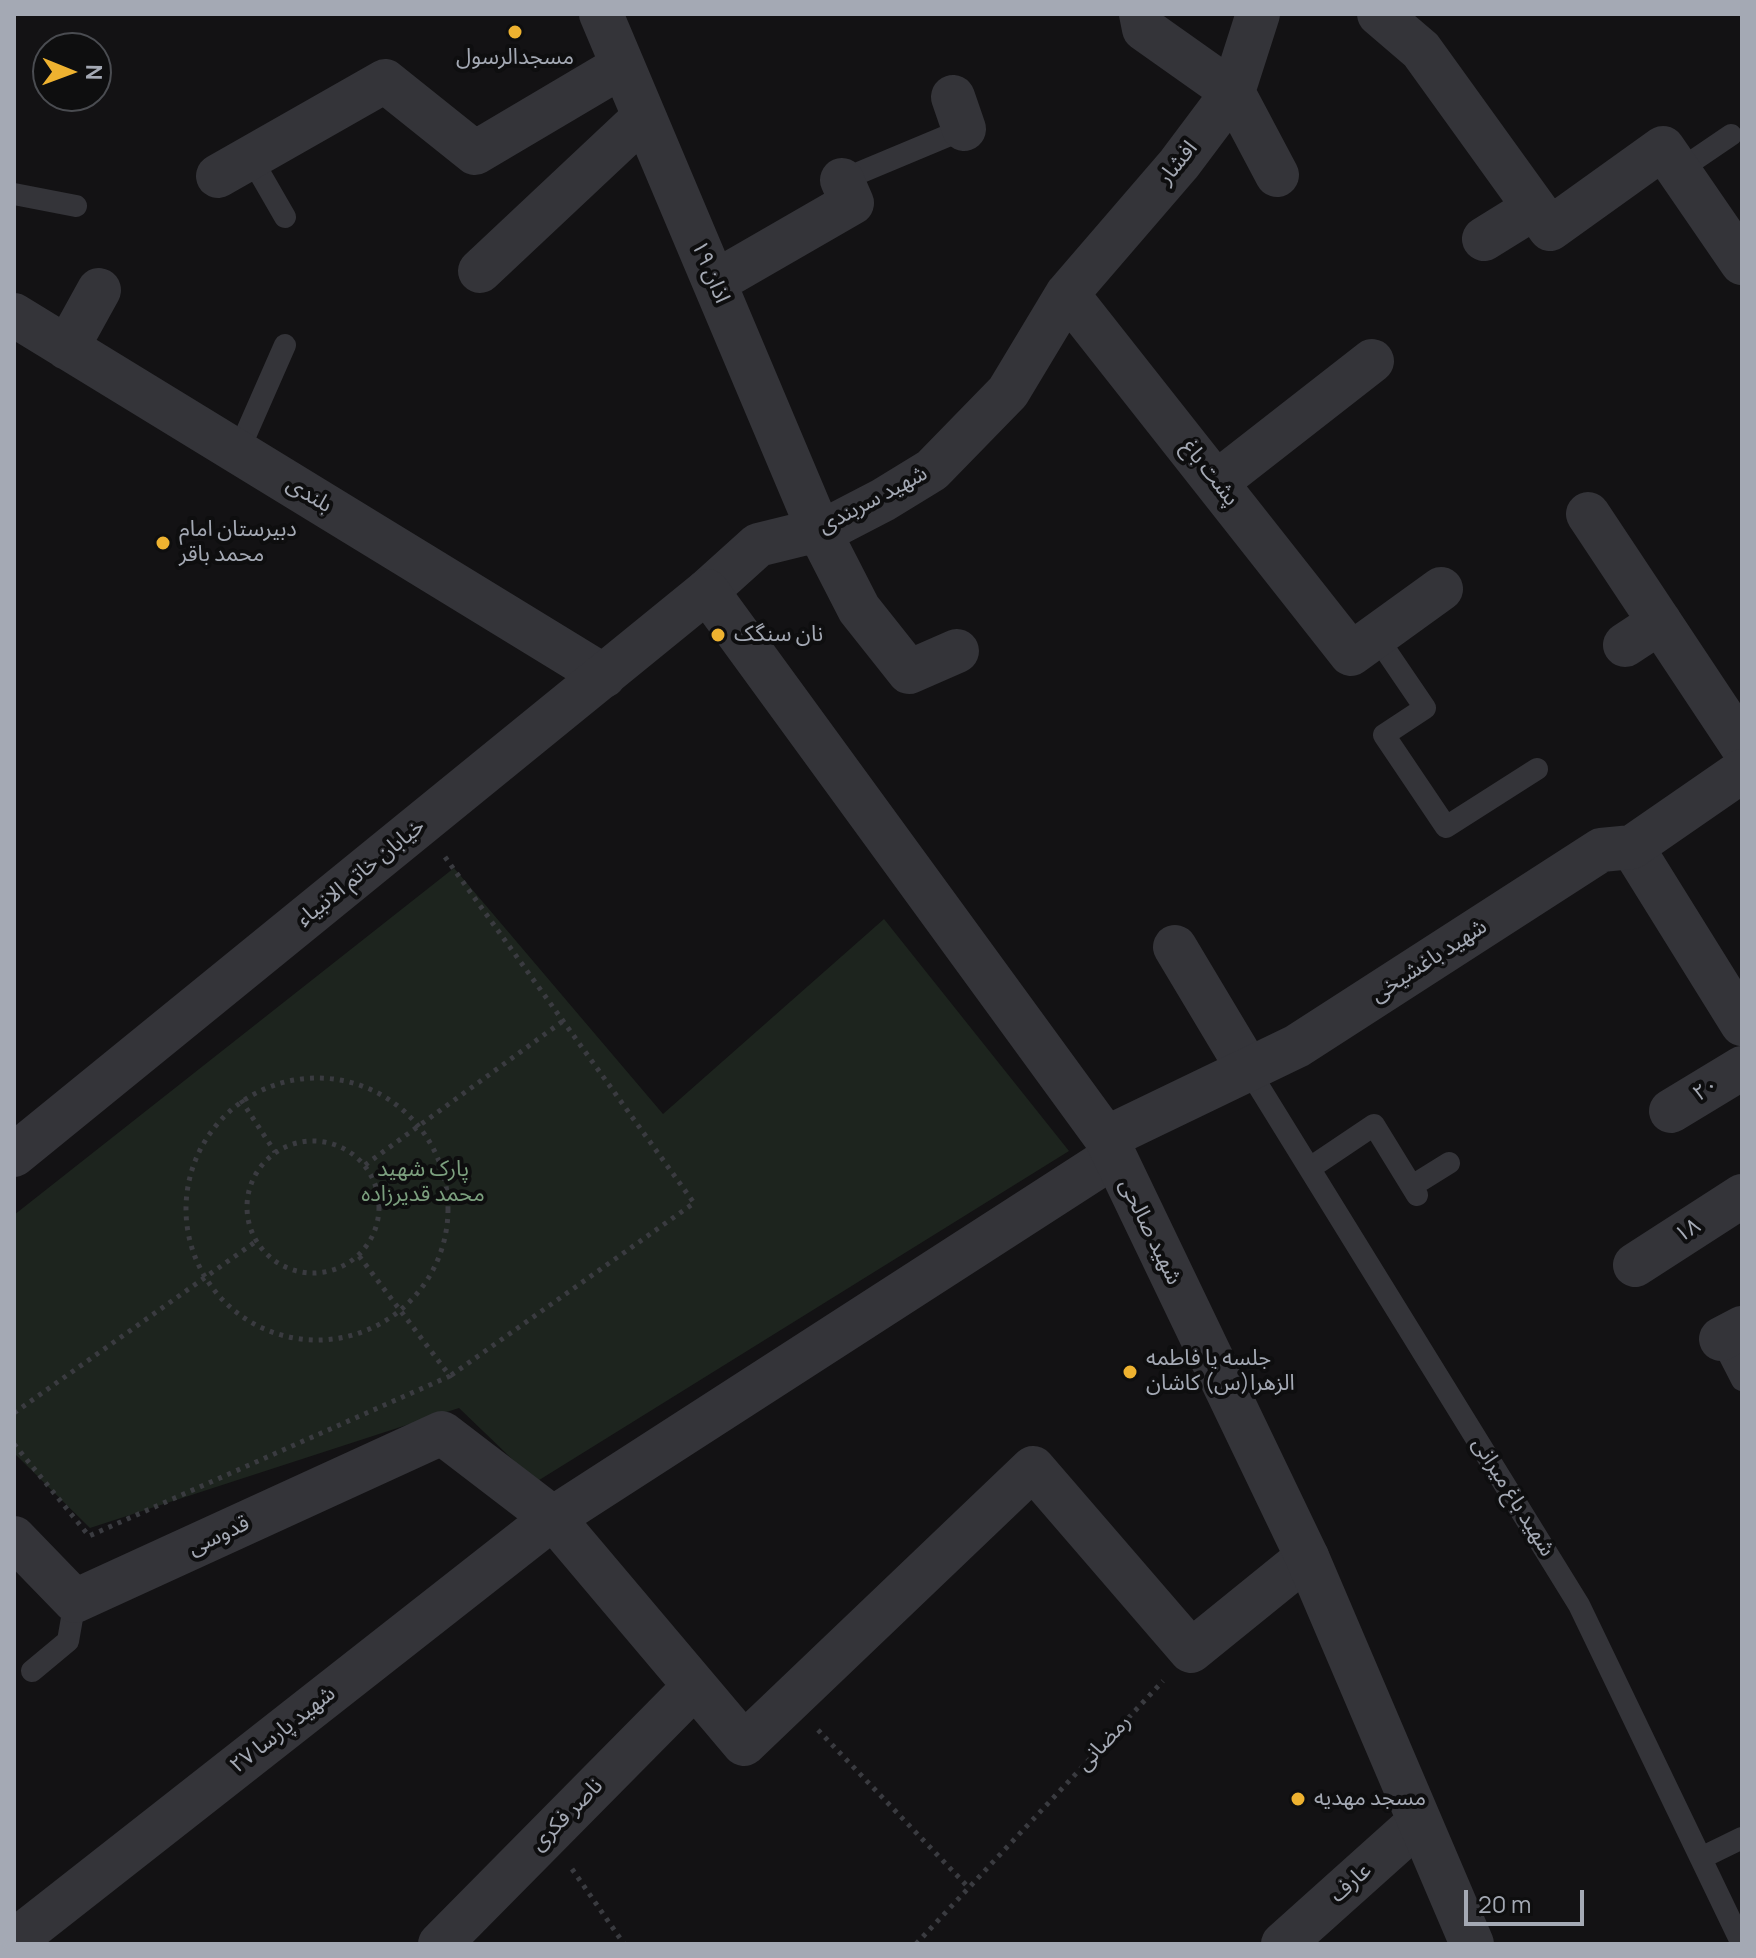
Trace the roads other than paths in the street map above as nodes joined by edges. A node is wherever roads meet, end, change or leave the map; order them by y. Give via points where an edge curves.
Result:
1 (601, 14) edge
2 (1141, 14) edge
3 (1258, 14) edge
4 (1399, 19) edge
5 (622, 66) junction
6 (1233, 92) junction
7 (958, 113) dead end
8 (644, 117) junction
9 (1731, 135) dead end
10 (1671, 160) junction
11 (235, 167) joint
12 (1277, 175) dead end
13 (842, 180) joint
14 (14, 194) edge
15 (76, 206) dead end
16 (1534, 208) junction
17 (285, 217) dead end
18 (1484, 239) dead end
19 (1742, 263) edge
20 (480, 271) dead end
21 (715, 282) junction
22 (99, 290) dead end
23 (1067, 294) junction
24 (14, 315) edge
25 (285, 345) dead end
26 (67, 348) junction
27 (1372, 361) dead end
28 (238, 452) junction
29 (1217, 482) junction
30 (1588, 514) dead end
31 (819, 531) junction
32 (1441, 589) dead end
33 (707, 591) junction
34 (1363, 645) junction
35 (957, 651) dead end
36 (604, 676) junction
37 (1742, 746) edge
38 (1537, 769) dead end
39 (1742, 771) edge
40 (1632, 847) junction
41 (1175, 947) dead end
42 (1742, 1024) edge
43 (1742, 1068) edge
44 (1248, 1069) junction
45 (1671, 1111) dead end
46 (1110, 1147) junction
47 (14, 1155) edge
48 (1449, 1163) dead end
49 (1310, 1168) junction
50 (1742, 1196) edge
51 (1635, 1265) dead end
52 (1731, 1333) edge
53 (1742, 1380) edge
54 (553, 1518) junction
55 (14, 1538) edge
56 (1307, 1557) junction
57 (75, 1601) junction
58 (32, 1671) dead end
59 (695, 1686) junction
60 (1419, 1822) junction
61 (1742, 1838) edge
62 (1701, 1858) junction
63 (14, 1941) edge
64 (440, 1944) edge
65 (1283, 1944) edge
66 (1472, 1944) edge
67 (1742, 1944) edge

1 - 5 street, اذان ۱۹
2 - 6 street via 1144,29
3 - 6 street, افشار
4 - 16 street
5 - 8 street, اذان ۱۹
5 - 11 street via 475,153 385,81
6 - 12 street
6 - 23 street, افشار
7 - 13 lane
8 - 20 street
8 - 21 street, اذان ۱۹
9 - 10 lane
10 - 16 street via 1550,229
10 - 19 street
11 - 17 lane
13 - 21 street via 852,203
14 - 15 lane
16 - 18 street
21 - 31 street, اذان ۱۹
22 - 26 street
23 - 29 street, پشت باغ
23 - 31 street, شهید سربندی via 1008,392 932,470
24 - 26 street, بلندی
25 - 28 lane
26 - 28 street, بلندی
27 - 29 street
28 - 36 street, بلندی
29 - 34 street, پشت باغ
30 - 37 street via 1643,634
31 - 33 street, شهید سربندی via 758,545
31 - 35 street, اذان ۱۹ via 859,609 909,672
32 - 34 street
33 - 36 street, خیابان خاتم الانبیاء
33 - 46 street, شهید صالحی
34 - 38 lane via 1425,708 1384,735 1446,827
36 - 47 street, خیابان خاتم الانبیاء
39 - 40 street, شهید باغشیخی
40 - 42 street
40 - 44 street, شهید باغشیخی via 1601,850 1297,1046
41 - 44 street
43 - 45 street, ۲۰
44 - 46 street, شهید باغشیخی
44 - 49 lane, شهید باغ میرانی
46 - 54 street, شهید پارسا ۲۷
46 - 56 street, شهید صالحی
48 - 49 lane via 1414,1190 1374,1125
49 - 62 lane, شهید باغ میرانی via 1579,1605
50 - 51 street, ۱۸
52 - 53 lane
54 - 57 street, قدوسی via 442,1433
54 - 59 street
54 - 63 street, شهید پارسا ۲۷
55 - 57 street
56 - 59 street via 1191,1651 1033,1468 744,1744
56 - 60 street, شهید صالحی
57 - 58 lane via 68,1641
59 - 64 street, ناصر فکری
60 - 65 street, عارف
60 - 66 street, شهید صالحی
61 - 62 lane
62 - 67 lane, شهید باغ میرانی

